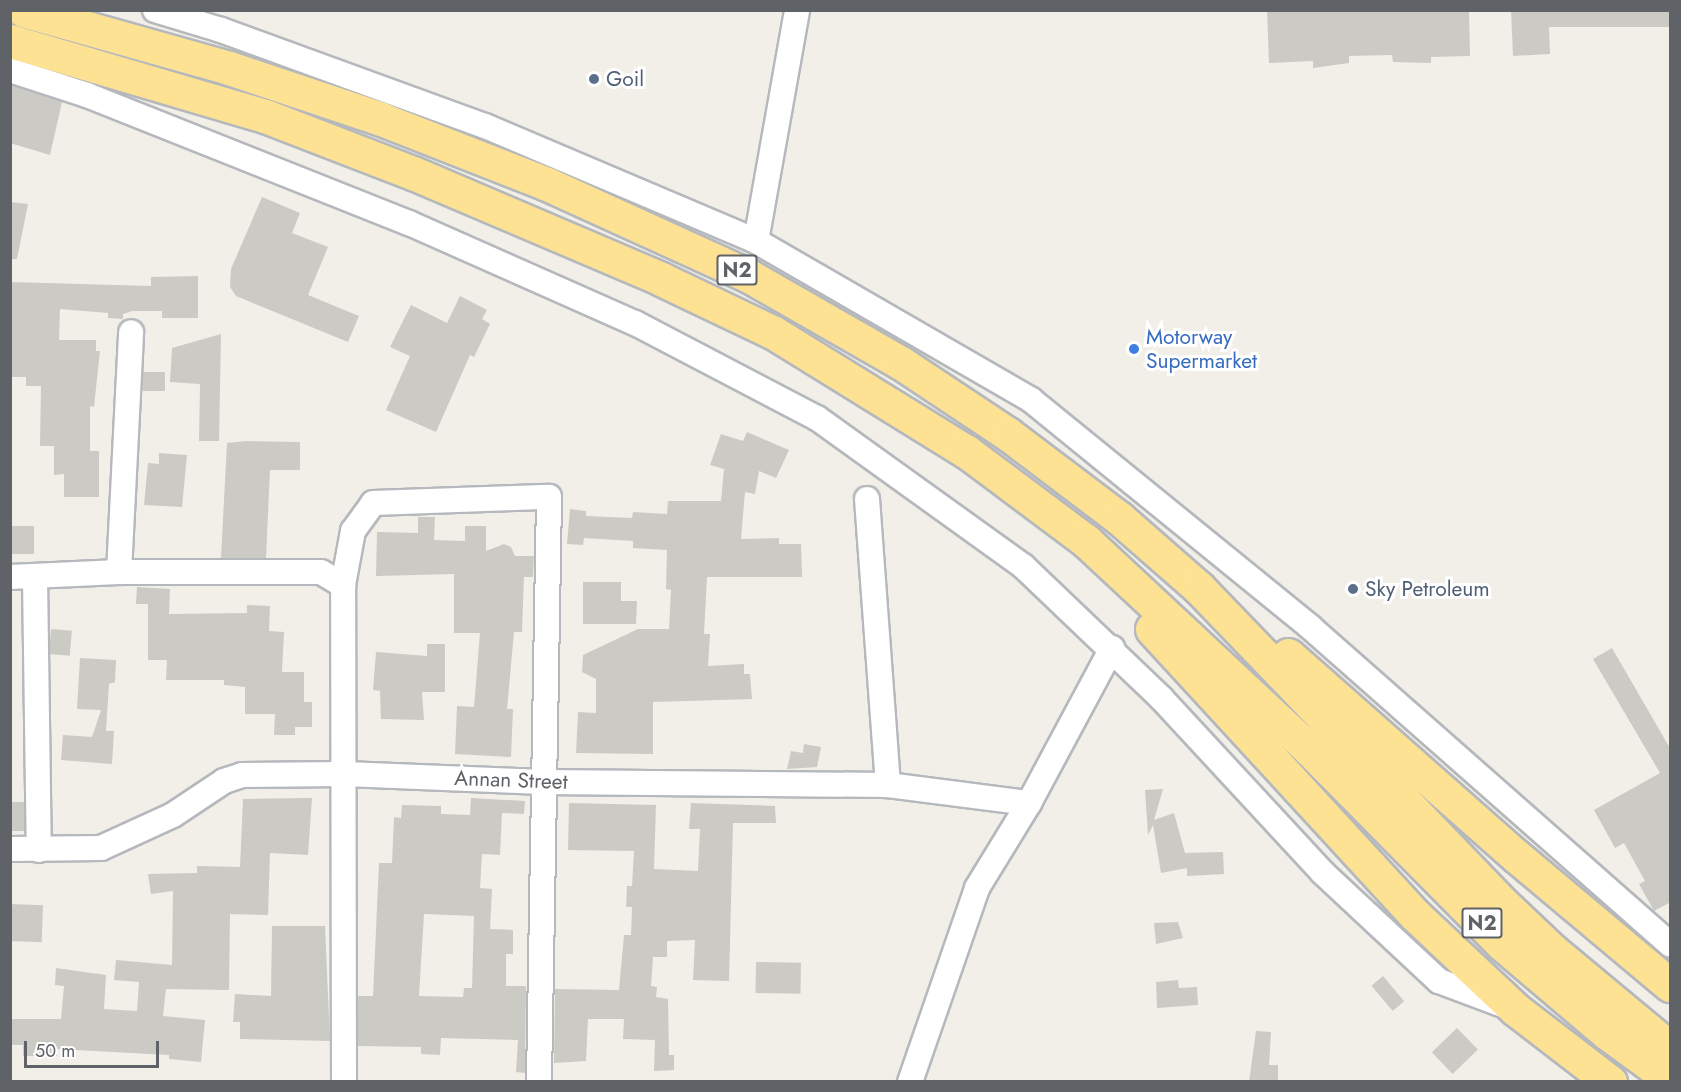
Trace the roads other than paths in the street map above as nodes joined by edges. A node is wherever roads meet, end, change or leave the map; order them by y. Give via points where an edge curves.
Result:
1 (23, 10) edge
2 (155, 10) edge
3 (797, 10) edge
4 (10, 41) edge
5 (10, 70) edge
6 (756, 241) junction
7 (131, 332) dead end
8 (967, 452) junction
9 (867, 499) dead end
10 (119, 572) junction
11 (10, 577) edge
12 (35, 577) junction
13 (343, 585) junction
14 (1199, 588) junction
15 (1112, 648) junction
16 (1322, 741) junction
17 (345, 774) junction
18 (543, 782) junction
19 (888, 785) junction
20 (1029, 803) junction
21 (10, 849) edge
22 (39, 850) junction
23 (1671, 944) edge
24 (1671, 985) edge
25 (1515, 1009) junction
26 (1671, 1048) edge
27 (1671, 1078) edge
28 (344, 1082) edge
29 (539, 1082) edge
30 (910, 1082) edge
31 (1610, 1082) edge

1 - 14 highway, N2 via 229,68 381,119 547,184 749,276 901,363 1008,434 1119,518
2 - 6 street via 485,126
3 - 6 street
4 - 8 highway, N2 via 265,116 413,173 651,275 774,333
5 - 15 street via 87,95 419,228 635,323 817,418 1023,566
6 - 23 street via 1031,400 1310,627
7 - 10 street
8 - 16 highway, N2 via 1086,541
8 - 25 highway via 1006,496 1147,623 1415,915
9 - 19 street
10 - 12 street
10 - 13 street via 321,572
11 - 12 street
12 - 22 street
13 - 17 street
13 - 18 street via 352,531 373,503 549,497
14 - 16 highway, N2
14 - 24 highway via 1247,619 1516,856
15 - 20 street
15 - 25 street via 1322,872 1439,981
16 - 26 highway, N2 via 1545,944
16 - 27 highway, N2 via 1502,944 1607,1033
17 - 18 street, Annan Street
17 - 22 street, Annan Street via 242,775 224,781 173,815 101,848
17 - 28 street
18 - 19 street, Annan Street
18 - 29 street
19 - 20 street, Annan Street
20 - 30 street via 978,888
21 - 22 street, Annan Street
25 - 31 highway

